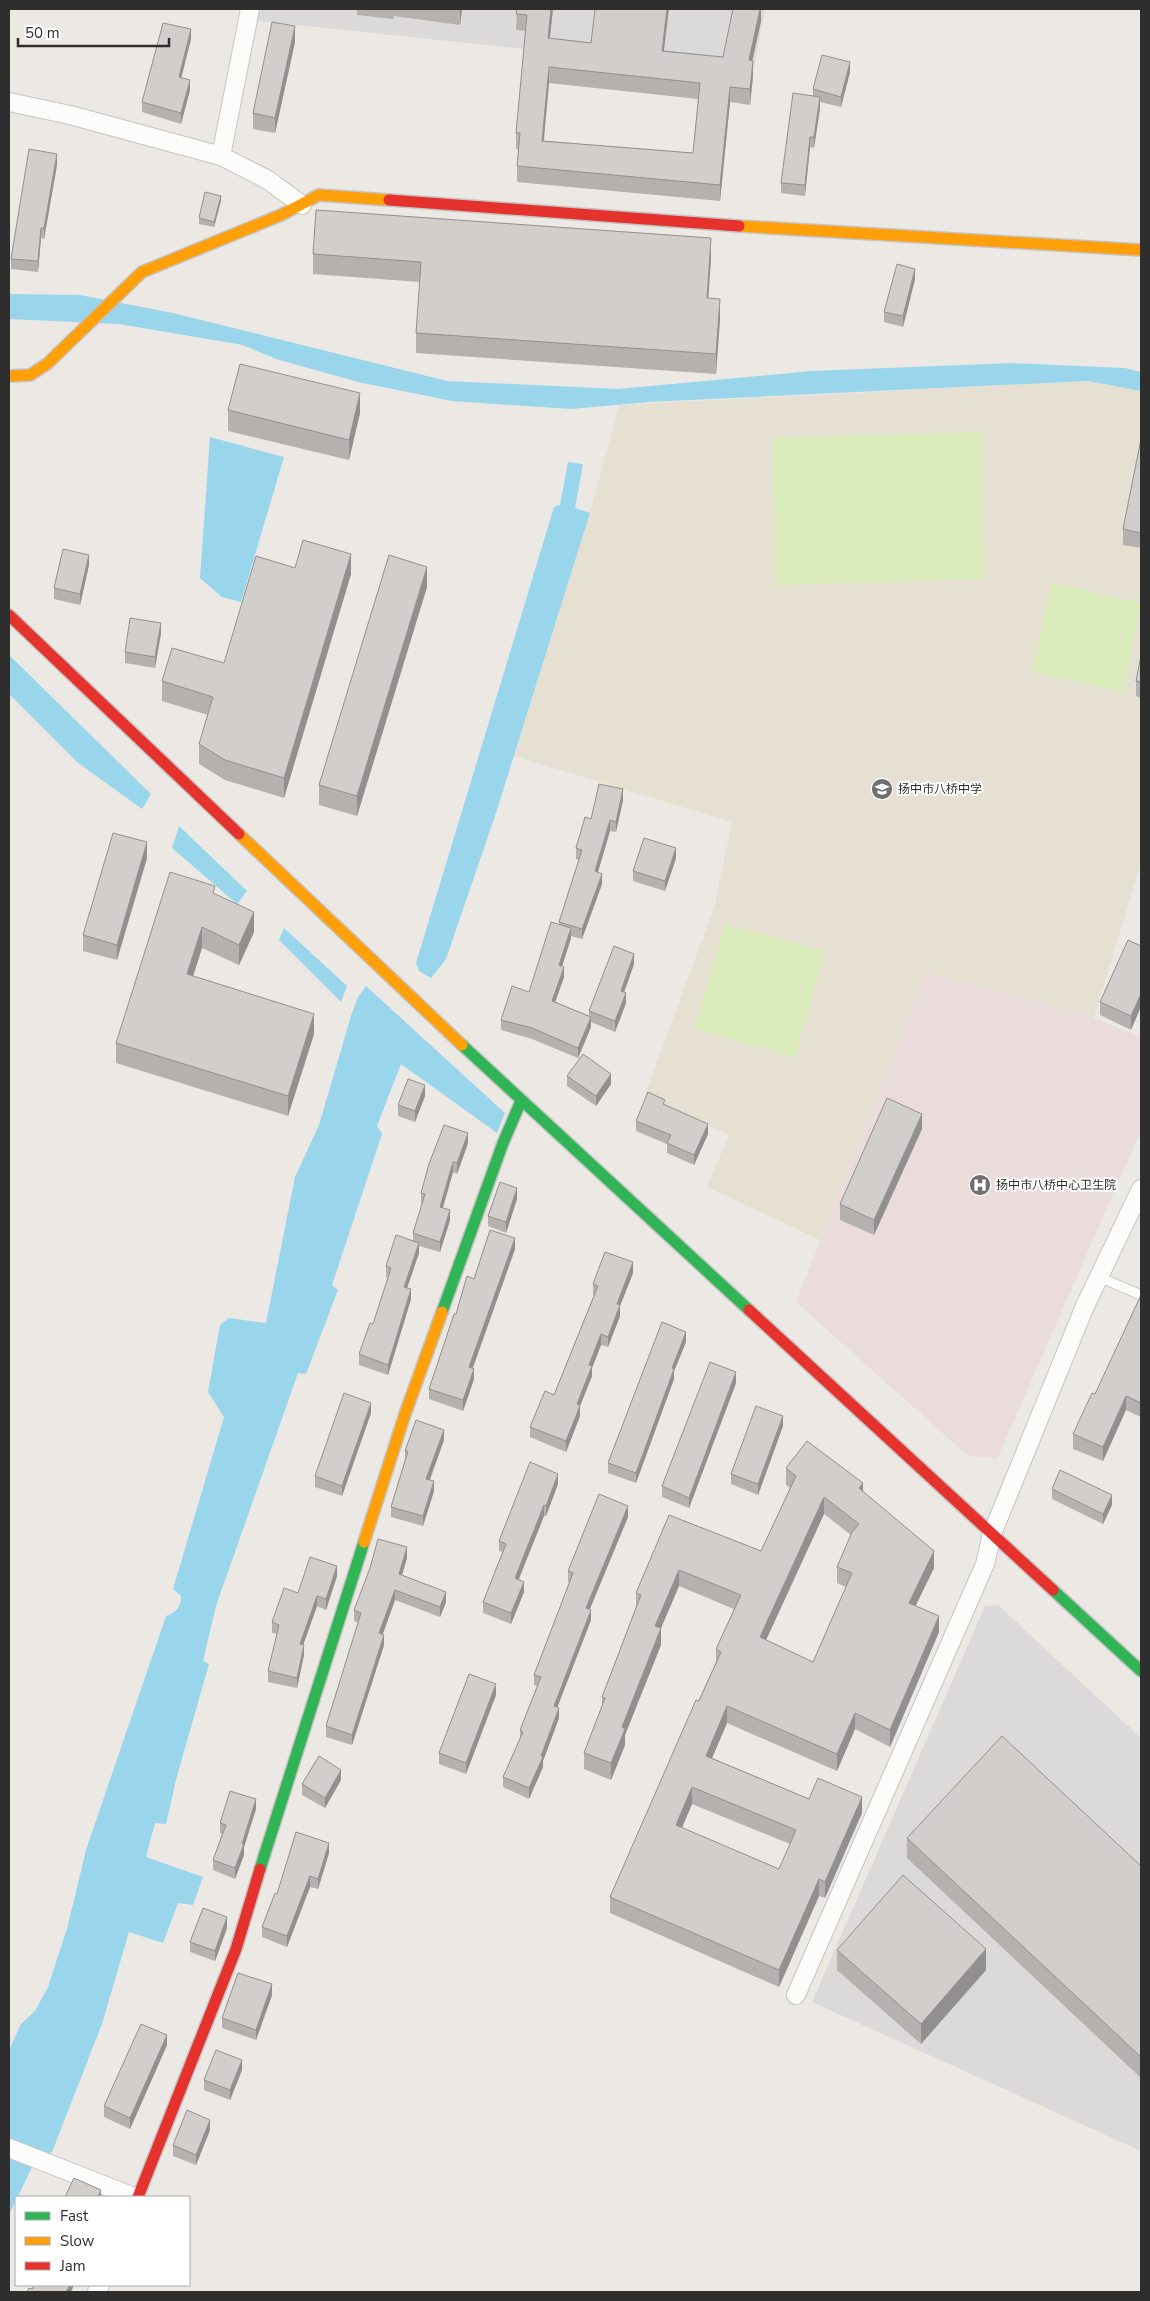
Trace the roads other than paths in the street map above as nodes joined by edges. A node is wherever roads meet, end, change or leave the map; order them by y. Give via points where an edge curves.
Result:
1 (250, 9) edge
2 (9, 102) edge
3 (221, 156) junction
4 (302, 204) junction
5 (1141, 250) edge
6 (9, 376) edge
7 (9, 615) edge
8 (521, 1101) junction
9 (1141, 1189) edge
10 (1099, 1277) junction
11 (1141, 1295) edge
12 (992, 1534) junction
13 (1141, 1671) edge
14 (796, 1995) dead end
15 (9, 2148) edge
16 (131, 2196) edge
17 (138, 2196) edge

1 - 3 street
2 - 3 street
3 - 4 street via 268,180
4 - 5 street via 319,196 760,228
4 - 6 street via 142,272 47,364 30,375
7 - 8 street
8 - 12 street
8 - 17 street via 405,1414 274,1820 236,1949
9 - 10 street
10 - 11 lane
10 - 12 street
12 - 13 street
12 - 14 street via 985,1564
15 - 16 street

